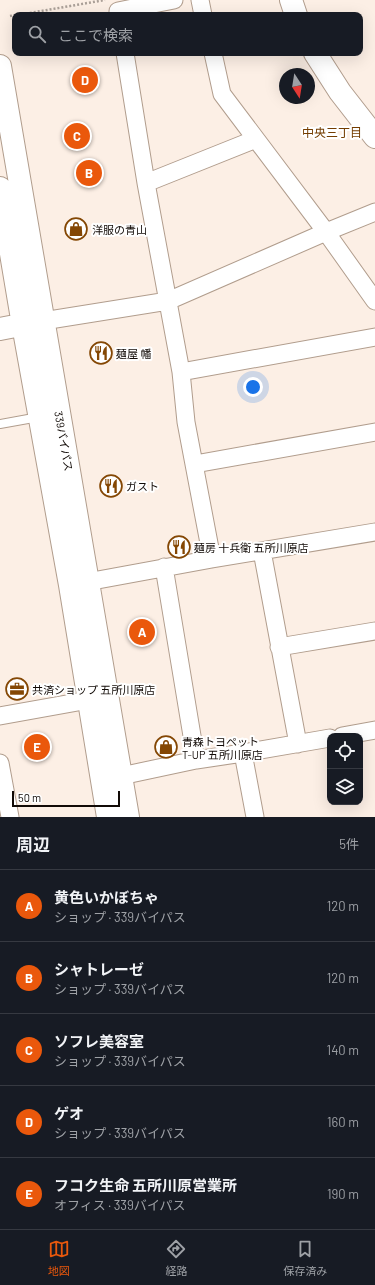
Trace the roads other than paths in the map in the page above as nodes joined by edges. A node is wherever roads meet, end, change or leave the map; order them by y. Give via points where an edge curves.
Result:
1 (174, 0) edge
2 (200, 0) edge
3 (291, 0) edge
4 (118, 12) edge
5 (203, 12) edge
6 (295, 12) edge
7 (125, 56) edge
8 (214, 56) edge
9 (317, 56) edge
10 (0, 66) edge
11 (375, 137) edge
12 (256, 139) junction
13 (146, 183) junction
14 (0, 188) edge
15 (375, 212) edge
16 (326, 232) junction
17 (168, 301) junction
18 (375, 301) edge
19 (33, 323) junction
20 (0, 329) edge
21 (375, 337) edge
22 (181, 372) junction
23 (39, 416) junction
24 (0, 424) edge
25 (375, 432) edge
26 (195, 464) junction
27 (375, 532) edge
28 (262, 551) junction
29 (212, 559) junction
30 (164, 567) junction
31 (79, 583) junction
32 (375, 631) edge
33 (280, 647) junction
34 (98, 699) junction
35 (0, 716) edge
36 (375, 730) edge
37 (358, 733) edge
38 (327, 739) edge
39 (298, 744) junction
40 (243, 753) junction
41 (196, 760) junction
42 (0, 763) edge
43 (121, 776) junction
44 (6, 814) edge
45 (108, 817) edge
46 (128, 817) edge
47 (255, 817) edge

1 - 4 street
2 - 5 street
3 - 6 street
7 - 13 street
8 - 12 street via 222,94
9 - 11 street via 340,92
10 - 19 street, 339バイパス
12 - 13 street
12 - 16 street
13 - 17 street
14 - 19 street
15 - 16 street
16 - 17 street
16 - 18 street
17 - 19 street
17 - 22 street
19 - 20 street
19 - 23 street
19 - 31 street, 339バイパス
21 - 22 street
22 - 26 street via 186,422
23 - 24 lane
23 - 31 street
25 - 26 street
26 - 29 street
27 - 28 street
28 - 29 street
28 - 33 street
29 - 30 street
30 - 31 street
30 - 41 street
31 - 34 street, 339バイパス
32 - 33 street
33 - 39 street
34 - 35 street
34 - 43 street, 339バイパス
34 - 45 street
36 - 37 street
38 - 39 street
39 - 40 street
40 - 41 street
40 - 47 street
41 - 43 street
42 - 44 street
43 - 46 street, 339バイパス

